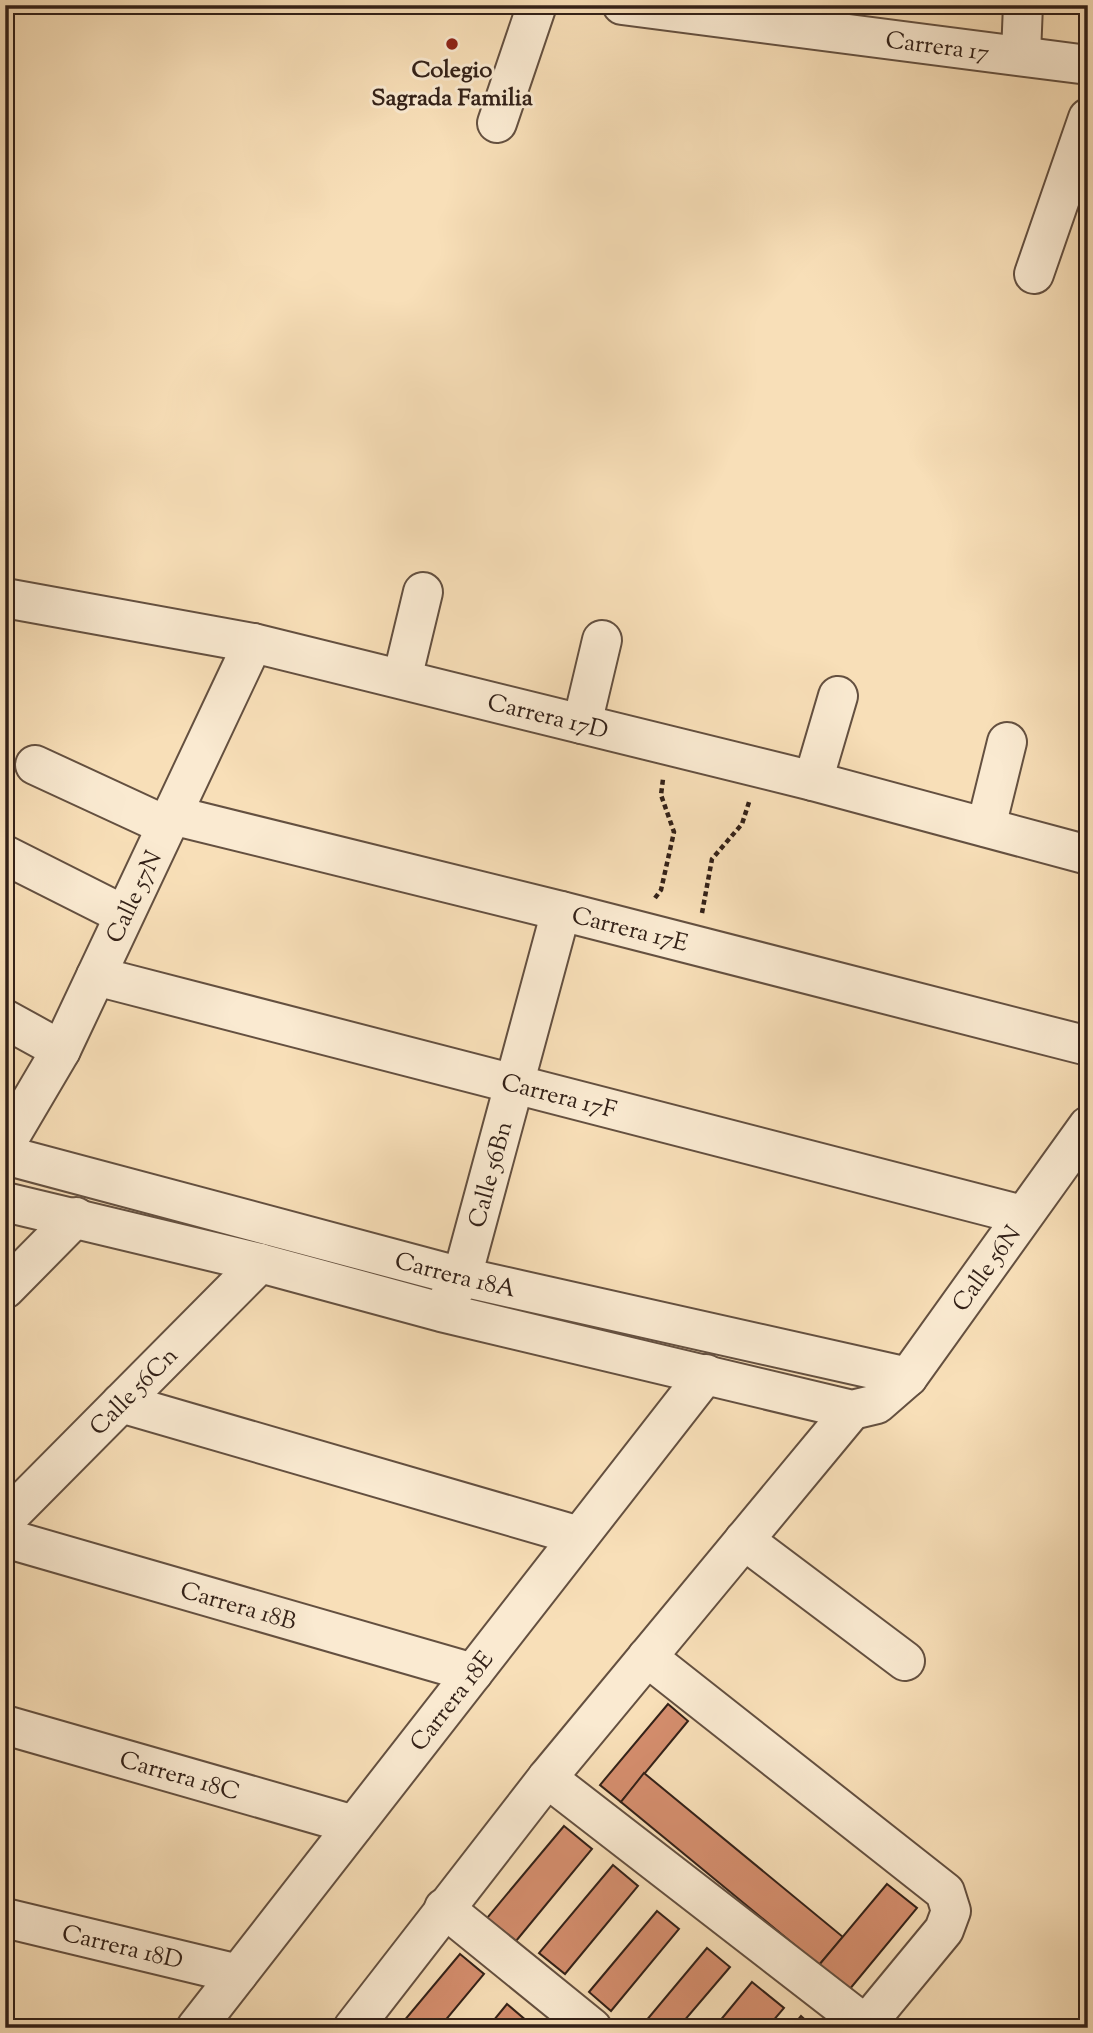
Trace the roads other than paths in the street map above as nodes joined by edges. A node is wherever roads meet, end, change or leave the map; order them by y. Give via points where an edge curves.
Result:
1 (537, 5) edge
2 (622, 5) edge
3 (1023, 5) edge
4 (1021, 54) junction
5 (1088, 65) edge
6 (1088, 118) edge
7 (497, 123) dead end
8 (1034, 274) dead end
9 (423, 592) dead end
10 (5, 598) edge
11 (602, 640) dead end
12 (253, 643) junction
13 (402, 679) junction
14 (838, 696) dead end
15 (582, 724) junction
16 (1007, 742) dead end
17 (35, 765) dead end
18 (813, 781) junction
19 (169, 820) junction
20 (986, 827) junction
21 (5, 855) edge
22 (1088, 855) edge
23 (561, 911) junction
24 (124, 915) junction
25 (96, 976) junction
26 (5, 1019) edge
27 (1088, 1046) edge
28 (61, 1050) junction
29 (514, 1082) junction
30 (1088, 1126) edge
31 (5, 1145) edge
32 (5, 1155) edge
33 (5, 1202) edge
34 (1022, 1215) junction
35 (76, 1217) junction
36 (260, 1263) junction
37 (462, 1277) junction
38 (5, 1289) edge
39 (441, 1312) junction
40 (706, 1374) junction
41 (908, 1377) junction
42 (121, 1403) junction
43 (865, 1407) junction
44 (5, 1520) edge
45 (579, 1536) junction
46 (5, 1538) edge
47 (744, 1540) junction
48 (648, 1657) junction
49 (905, 1661) dead end
50 (473, 1673) junction
51 (5, 1725) edge
52 (547, 1778) junction
53 (354, 1825) junction
54 (444, 1908) junction
55 (5, 1918) edge
56 (238, 1974) junction
57 (864, 2026) edge
58 (196, 2028) edge
59 (353, 2028) edge
60 (592, 2028) edge

1 - 7 street
2 - 4 street, Carrera 17
3 - 4 street
4 - 5 street, Carrera 17
6 - 8 street
9 - 13 street
10 - 12 street, Carrera 17D
11 - 15 street
12 - 13 street, Carrera 17D
12 - 19 street, Calle 57N
13 - 15 street, Carrera 17D
14 - 18 street
15 - 18 street, Carrera 17D
16 - 20 street
17 - 19 street, Carrera 17E
18 - 20 street, Carrera 17D
19 - 23 street, Carrera 17E
19 - 24 street, Calle 57N
20 - 22 street, Carrera 17D
21 - 24 street
23 - 27 street, Carrera 17E
23 - 29 street, Calle 56Bn
24 - 25 street, Calle 57N
25 - 28 street, Calle 57N
25 - 29 street, Carrera 17F
26 - 28 street
28 - 31 street, Calle 57N
29 - 34 street, Carrera 17F
29 - 37 street, Calle 56Bn
30 - 34 street, Calle 56N
32 - 37 street, Carrera 18A
33 - 35 street, Carrera 18A
34 - 41 street, Calle 56N
35 - 36 street, Carrera 18A
35 - 38 street
36 - 39 street, Carrera 18A
36 - 42 street, Calle 56Cn
37 - 39 street, Calle 56Bn
37 - 41 street, Carrera 18A
39 - 40 street, Carrera 18A
40 - 43 street, Carrera 18A
40 - 45 street, Carrera 18E
41 - 43 street, Calle 56N
42 - 44 street, Calle 56Cn
42 - 45 street
43 - 47 street, Calle 56N
45 - 50 street, Carrera 18E
46 - 50 street, Carrera 18B
47 - 48 street, Calle 56N
47 - 49 street
48 - 52 street, Calle 56N
48 - 57 street via 945,1892 951,1911 944,1930
50 - 53 street, Carrera 18E
51 - 53 street, Carrera 18C
52 - 54 street, Calle 56N
52 - 57 street
53 - 56 street, Carrera 18E
54 - 59 street, Calle 56N
54 - 60 street
55 - 56 street, Carrera 18D
56 - 58 street, Carrera 18E

